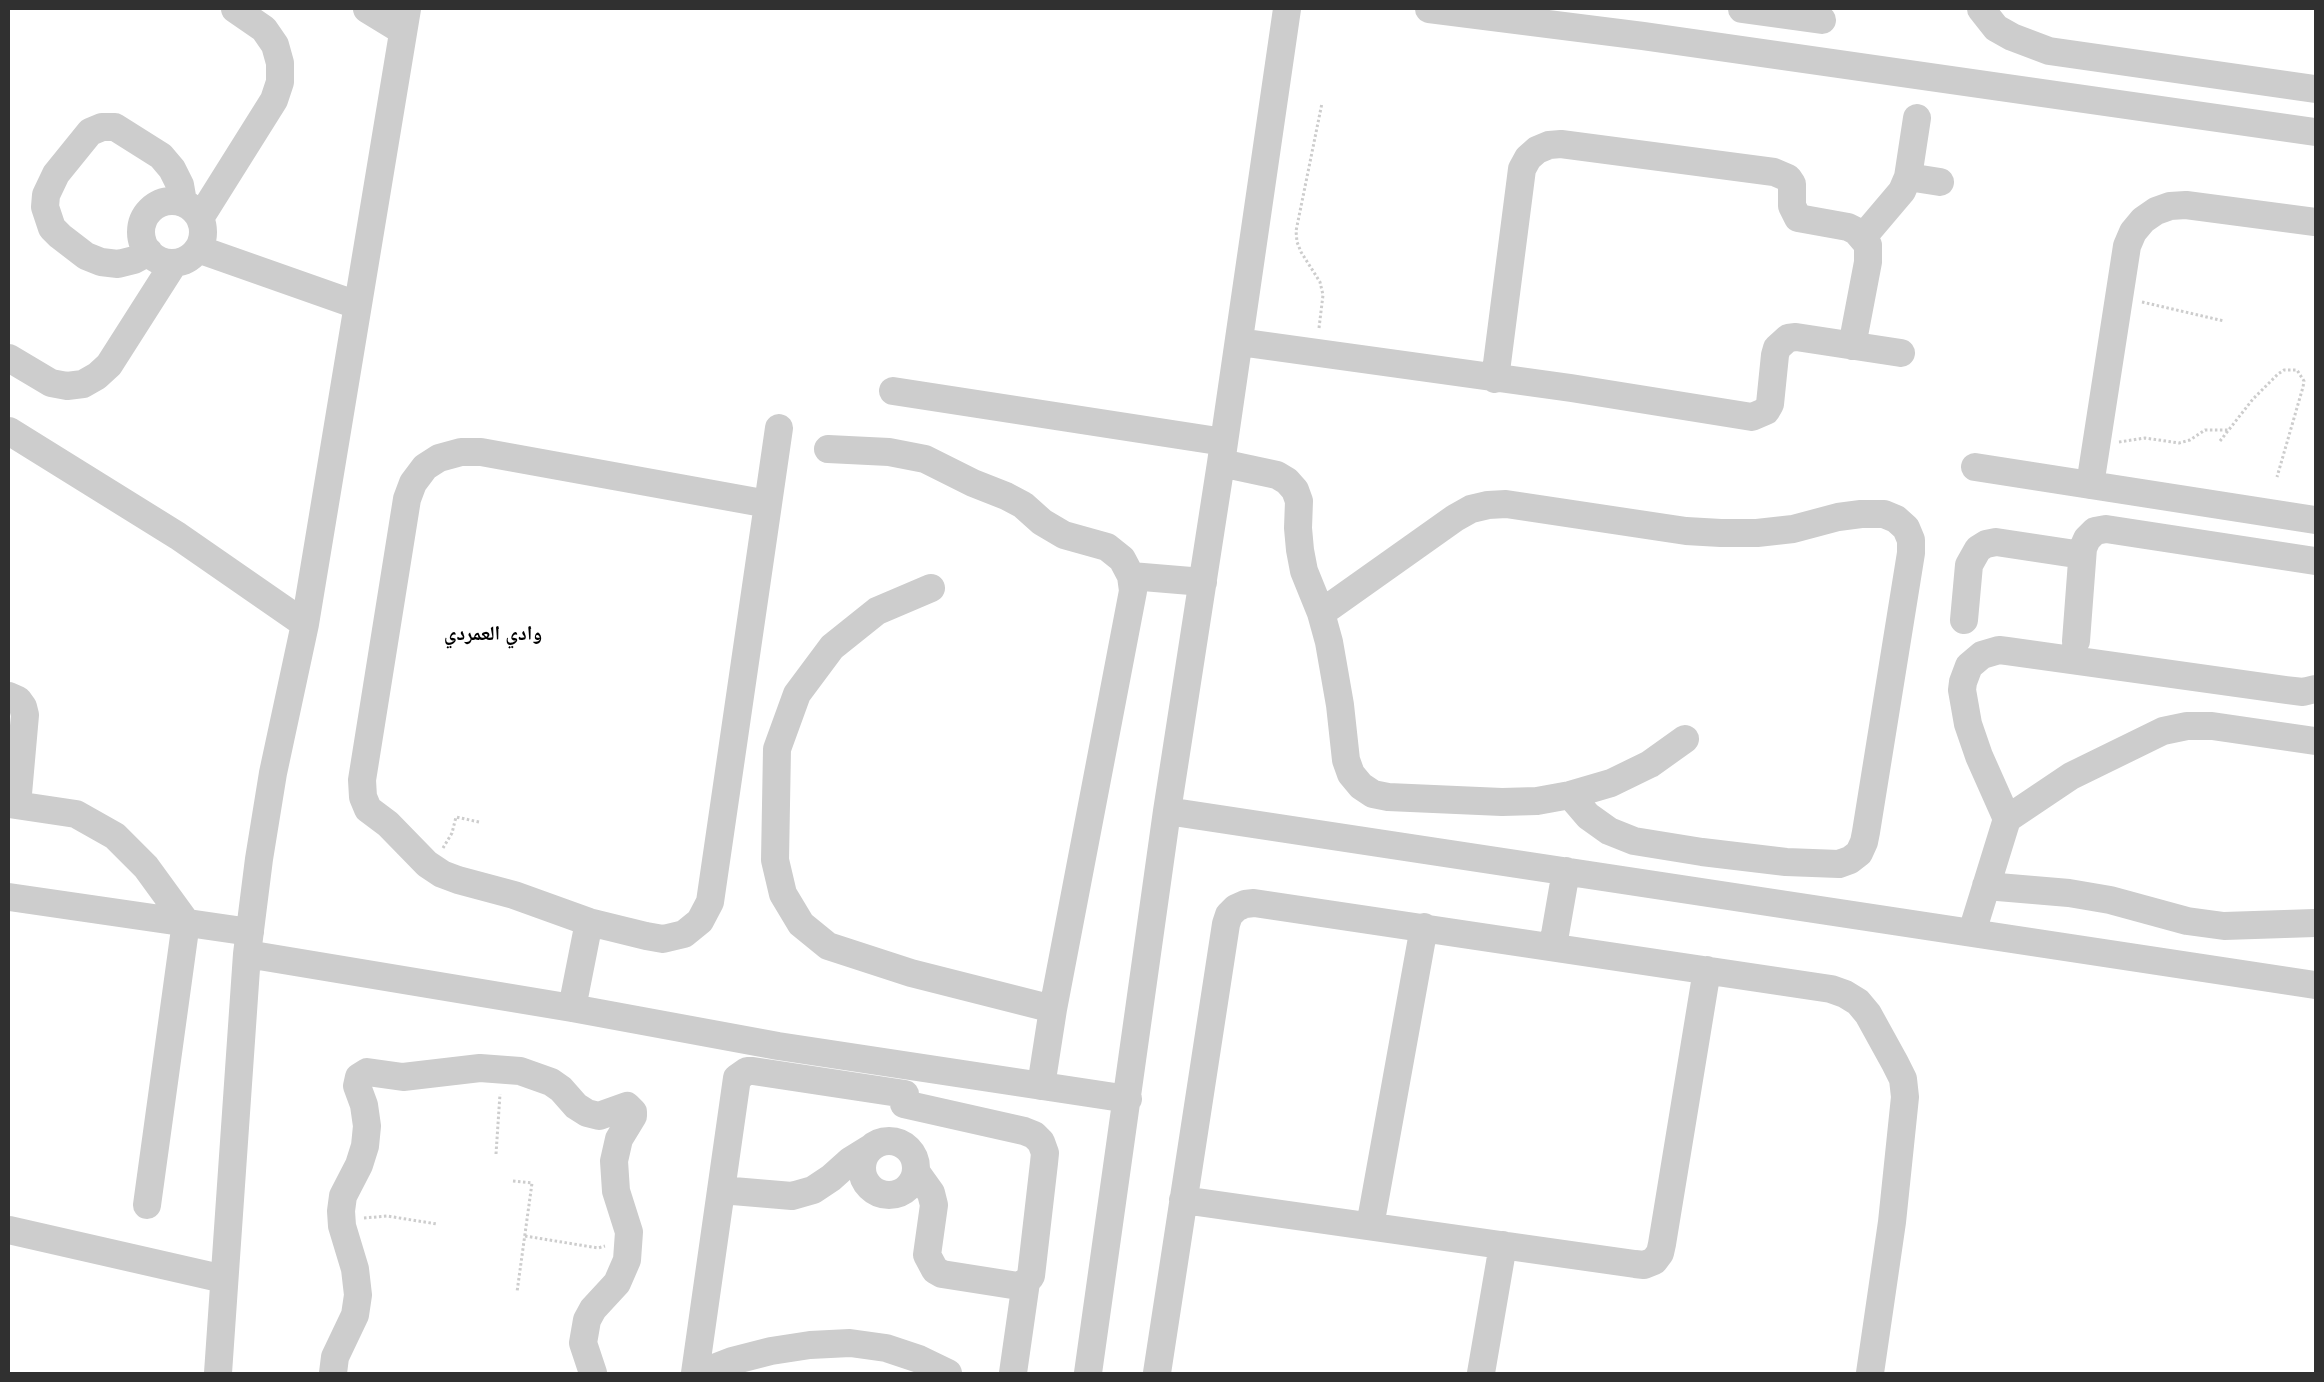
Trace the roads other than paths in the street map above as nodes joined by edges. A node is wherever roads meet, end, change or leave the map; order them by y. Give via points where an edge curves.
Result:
1 (235, 9) edge
2 (1288, 9) edge
3 (1429, 9) edge
4 (1742, 9) edge
5 (1981, 9) edge
6 (373, 11) edge
7 (263, 19) edge
8 (405, 20) edge
9 (1822, 20) dead end
10 (2315, 89) edge
11 (1917, 118) dead end
12 (2315, 132) edge
13 (1908, 177) junction
14 (1940, 182) dead end
15 (192, 210) junction
16 (2315, 222) edge
17 (1863, 237) junction
18 (198, 249) junction
19 (148, 252) junction
20 (174, 263) junction
21 (357, 305) junction
22 (1239, 342) junction
23 (1852, 346) junction
24 (1901, 353) dead end
25 (9, 358) edge
26 (1495, 379) junction
27 (893, 391) dead end
28 (779, 428) dead end
29 (9, 431) edge
30 (828, 450) dead end
31 (1223, 452) junction
32 (1975, 467) dead end
33 (2090, 485) junction
34 (768, 504) junction
35 (2315, 520) edge
36 (2082, 556) junction
37 (2315, 561) edge
38 (1132, 576) junction
39 (1203, 582) junction
40 (931, 588) dead end
41 (1321, 613) junction
42 (1964, 620) dead end
43 (305, 624) junction
44 (2076, 641) dead end
45 (2315, 689) edge
46 (9, 696) edge
47 (1685, 739) dead end
48 (2315, 741) edge
49 (1570, 796) junction
50 (13, 804) edge
51 (1168, 811) junction
52 (2007, 819) junction
53 (1566, 871) junction
54 (1986, 886) junction
55 (9, 897) edge
56 (186, 922) junction
57 (589, 922) junction
58 (2315, 923) edge
59 (1424, 927) junction
60 (1972, 932) junction
61 (249, 943) junction
62 (1553, 946) junction
63 (1707, 970) junction
64 (2315, 985) edge
65 (572, 1008) junction
66 (1053, 1009) junction
67 (909, 1066) junction
68 (1041, 1086) junction
69 (904, 1099) junction
70 (1128, 1099) junction
71 (898, 1142) junction
72 (872, 1148) junction
73 (916, 1172) junction
74 (721, 1190) junction
75 (1183, 1200) junction
76 (147, 1205) dead end
77 (1370, 1226) junction
78 (9, 1230) edge
79 (1503, 1245) junction
80 (224, 1279) junction
81 (1026, 1282) junction
82 (218, 1373) edge
83 (333, 1373) edge
84 (593, 1373) edge
85 (695, 1373) edge
86 (701, 1373) edge
87 (948, 1373) edge
88 (1013, 1373) edge
89 (1088, 1373) edge
90 (1157, 1373) edge
91 (1481, 1373) edge
92 (1870, 1373) edge

1 - 7 street
2 - 22 street
3 - 12 street via 1643,36
4 - 9 street
5 - 10 street via 1996,28 2049,51
6 - 8 street
7 - 15 street via 280,63 280,82 274,100
8 - 21 street
11 - 13 street
13 - 14 street
13 - 17 street via 1894,202
15 - 18 street via 203,232
15 - 19 street via 165,201 149,210 141,227
15 - 19 street via 176,177 161,156 115,127 102,127 90,132 56,174 46,195 45,207 52,228 86,256 101,262 118,264
16 - 33 street via 2186,205 2170,206 2143,220 2127,246
17 - 23 street via 1869,253
17 - 26 street via 1848,228 1798,218 1792,206 1792,184 1782,174 1549,145 1528,158 1522,169
18 - 20 street via 191,256
18 - 21 street
19 - 20 street via 156,259
20 - 25 street via 108,365 97,376 83,384 51,383
21 - 43 street
22 - 26 street
22 - 31 street
23 - 24 street
23 - 26 street via 1796,338 1782,342 1775,355 1770,404 1766,411 1752,417
27 - 31 street
28 - 34 street
29 - 43 street via 178,536
30 - 38 street via 889,452 925,459 1023,505 1064,535 1107,547 1122,559
31 - 39 street
31 - 41 street via 1288,480 1295,490 1299,501 1298,528 1304,571
32 - 33 street
33 - 35 street
34 - 57 street via 710,902 695,926 684,934 663,939
34 - 57 street via 481,452 461,452 439,458 425,467 413,483 407,499 362,780 363,797 368,809 442,874
36 - 37 street via 2087,539 2106,529
36 - 42 street via 1996,542 1986,544 1972,556 1968,565
36 - 44 street
38 - 39 street
38 - 66 street via 1134,591
39 - 51 street
40 - 66 street via 877,611 832,647 798,694 777,748 775,860 783,894 801,924 828,946 912,973
41 - 49 street via 1335,674 1346,760 1351,774 1361,786 1373,794 1388,797 1492,802
41 - 49 street via 1455,518 1471,509 1488,505 1506,504 1721,533 1793,529 1861,514 1884,514 1906,528 1911,540 1911,553 1868,822 1864,842 1850,860 1840,864 1786,862 1634,841 1609,831 1588,816
43 - 61 street via 273,773
45 - 52 street via 2303,692 2286,690 1999,650 1982,655 1965,673 1962,690 1968,724 1979,756
46 - 50 street via 18,700 25,715
47 - 49 street via 1650,764 1612,782
48 - 52 street via 2212,726 2163,731 2071,776
50 - 56 street via 76,814 115,836 132,850
51 - 53 street
51 - 70 street
52 - 54 street
53 - 60 street
53 - 62 street
54 - 58 street via 2069,893 2110,900 2187,921 2224,926
54 - 60 street
55 - 56 street
56 - 61 street
56 - 76 street
57 - 65 street
59 - 62 street
59 - 75 street via 1254,903 1244,904 1229,915
59 - 77 street
60 - 64 street
61 - 65 street
61 - 80 street
62 - 63 street
63 - 79 street via 1660,1253 1654,1261 1644,1265
63 - 92 street via 1831,989 1845,994 1868,1014 1903,1079 1905,1097 1892,1222
65 - 67 street via 714,1036
66 - 68 street
67 - 68 street
67 - 69 street
68 - 70 street
69 - 71 street
69 - 74 street via 753,1071 742,1074 736,1083
69 - 81 street via 1024,1131 1041,1142 1044,1163 1030,1276
70 - 89 street
71 - 72 street via 879,1143
71 - 73 street via 913,1154
72 - 73 street via 862,1164 863,1174 866,1182 881,1194 899,1193 907,1188
72 - 74 street via 855,1157 813,1190 799,1194 771,1196
73 - 81 street via 925,1181 932,1199 927,1255 935,1270 942,1274 1012,1285 1020,1286
74 - 85 street
75 - 77 street
75 - 90 street
77 - 79 street
78 - 80 street
79 - 91 street
80 - 82 street
81 - 88 street
83 - 84 street via 334,1357 356,1315 358,1295 341,1211 343,1196 365,1146 367,1126 357,1086 359,1077 367,1072 403,1077 480,1068 502,1068 535,1075 561,1089 586,1113 599,1116 627,1106 633,1112 619,1139 614,1161 616,1191 626,1220 629,1247 620,1277 593,1309 585,1326 583,1343
86 - 87 street via 771,1351 850,1343 886,1348 920,1359

